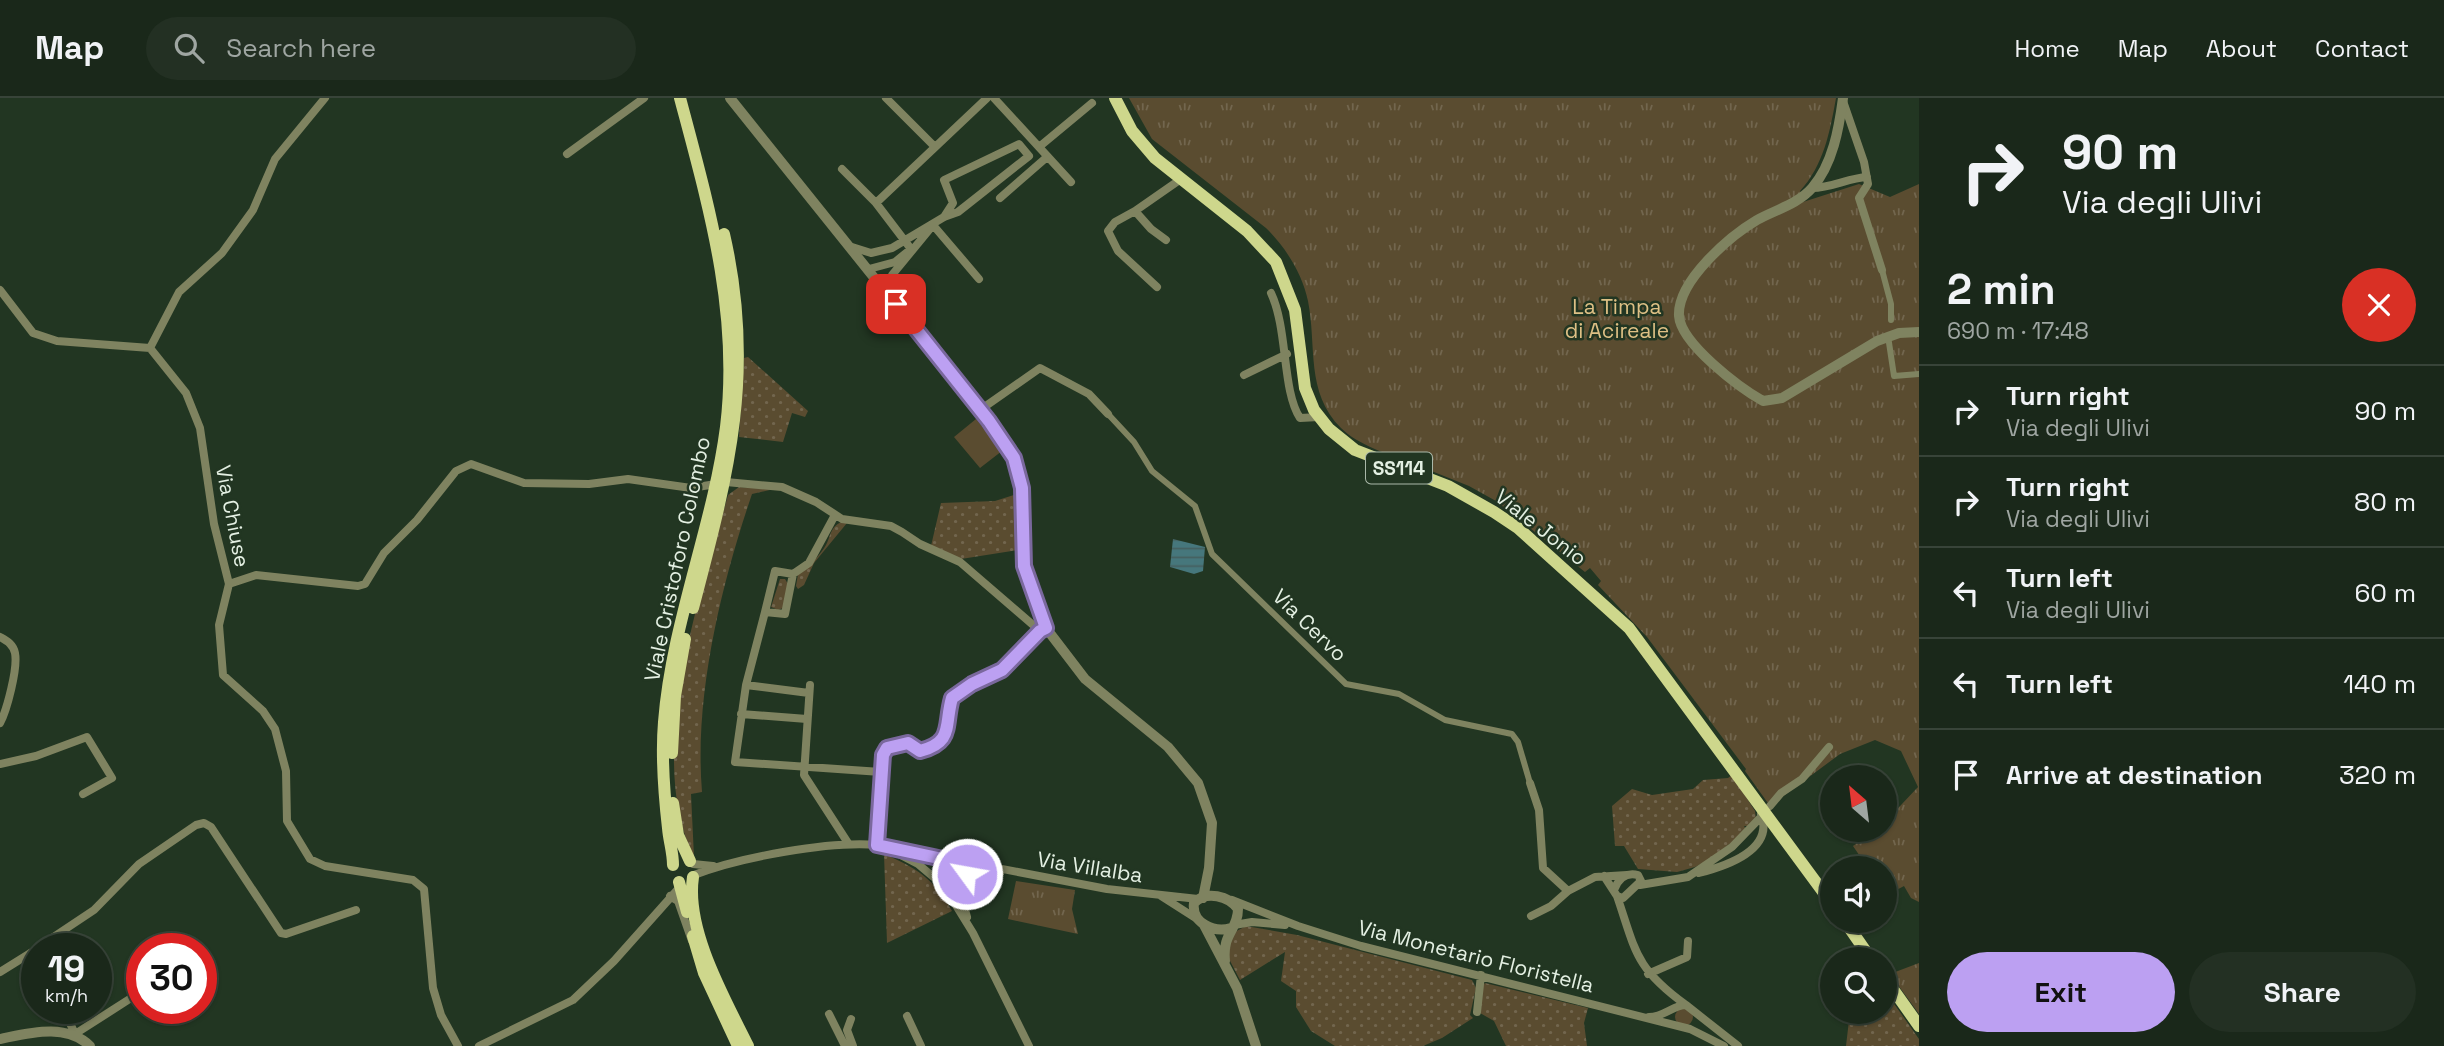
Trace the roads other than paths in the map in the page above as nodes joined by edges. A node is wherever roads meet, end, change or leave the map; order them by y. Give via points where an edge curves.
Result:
1 (325, 98) edge
2 (644, 98) edge
3 (680, 98) edge
4 (688, 98) edge
5 (730, 98) edge
6 (886, 98) edge
7 (987, 98) edge
8 (994, 98) edge
9 (1115, 98) edge
10 (1843, 99) edge
11 (1091, 103) dead end
12 (935, 147) junction
13 (1039, 147) junction
14 (567, 154) dead end
15 (1047, 157) junction
16 (842, 169) dead end
17 (1867, 177) junction
18 (1181, 179) junction
19 (1071, 182) dead end
20 (1812, 188) junction
21 (1000, 198) dead end
22 (876, 203) junction
23 (1135, 211) junction
24 (944, 217) junction
25 (933, 225) junction
26 (904, 240) junction
27 (1166, 240) dead end
28 (852, 247) junction
29 (892, 248) junction
30 (911, 249) junction
31 (869, 268) junction
32 (1882, 270) joint
33 (979, 279) dead end
34 (1157, 286) dead end
35 (0, 290) edge
36 (1271, 293) dead end
37 (896, 304) junction
38 (1891, 320) dead end
39 (1919, 332) edge
40 (1888, 336) junction
41 (150, 348) junction
42 (1287, 354) junction
43 (1919, 374) edge
44 (1244, 375) dead end
45 (980, 410) junction
46 (1108, 414) joint
47 (1319, 417) junction
48 (721, 483) junction
49 (835, 515) junction
50 (793, 574) junction
51 (229, 584) junction
52 (764, 615) junction
53 (1043, 629) junction
54 (0, 637) edge
55 (746, 685) junction
56 (741, 714) junction
57 (807, 719) junction
58 (0, 723) edge
59 (1829, 747) dead end
60 (0, 764) edge
61 (804, 766) junction
62 (881, 772) junction
63 (1530, 783) joint
64 (83, 794) dead end
65 (1754, 795) junction
66 (1770, 806) dead end
67 (1760, 818) dead end
68 (848, 843) junction
69 (881, 846) junction
70 (957, 862) junction
71 (1209, 868) junction
72 (693, 869) junction
73 (1014, 873) junction
74 (1627, 875) junction
75 (1638, 875) junction
76 (1604, 876) junction
77 (1688, 877) junction
78 (966, 880) junction
79 (1661, 880) junction
80 (674, 883) junction
81 (942, 884) junction
82 (1640, 885) junction
83 (1820, 887) edge
84 (1568, 891) junction
85 (1616, 892) junction
86 (1628, 896) junction
87 (1161, 897) junction
88 (1201, 898) junction
89 (1225, 898) junction
90 (356, 911) dead end
91 (1531, 916) dead end
92 (1624, 916) junction
93 (1200, 921) junction
94 (1298, 926) junction
95 (1233, 927) junction
96 (59, 933) edge
97 (973, 933) junction
98 (1688, 941) dead end
99 (21, 959) edge
100 (1225, 961) junction
101 (0, 972) edge
102 (1648, 974) junction
103 (1481, 975) junction
104 (1669, 993) junction
105 (1897, 995) edge
106 (126, 1001) edge
107 (1686, 1005) junction
108 (1671, 1011) junction
109 (1477, 1012) dead end
110 (829, 1014) dead end
111 (1697, 1014) junction
112 (907, 1016) dead end
113 (1646, 1017) junction
114 (851, 1019) dead end
115 (1016, 1023) junction
116 (70, 1024) edge
117 (1919, 1026) edge
118 (1679, 1027) junction
119 (1690, 1028) junction
120 (75, 1034) junction
121 (0, 1039) edge
122 (90, 1046) edge
123 (458, 1046) edge
124 (479, 1046) edge
125 (738, 1046) edge
126 (748, 1046) edge
127 (845, 1046) edge
128 (853, 1046) edge
129 (921, 1046) edge
130 (1021, 1046) edge
131 (1029, 1046) edge
132 (1256, 1046) edge
133 (1724, 1046) edge
134 (1738, 1046) edge

1 - 41 street via 275,159 253,210 222,253 179,292
2 - 14 street
3 - 48 main road, Viale Cristoforo Colombo via 714,228 727,315 728,399
4 - 48 main road, Viale Cristoforo Colombo via 725,240 737,314 738,378
5 - 28 street
6 - 12 street
7 - 12 street
8 - 13 street
9 - 18 main road, Viale Jonio / SS114 via 1143,145
10 - 17 street
10 - 20 street via 1834,145
11 - 13 street
12 - 22 street
13 - 15 street
15 - 19 street
15 - 21 street
16 - 22 street
17 - 20 street
17 - 32 street via 1859,198
18 - 23 street
18 - 47 main road, Viale Jonio / SS114 via 1247,231 1276,262 1295,310 1305,388
20 - 40 street via 1715,252 1688,286 1679,318 1682,329 1692,344 1763,401 1782,398
22 - 26 street
23 - 27 street
23 - 34 street via 1108,231 1118,251
24 - 24 street via 953,203 944,180 1019,144 1029,156 958,212
24 - 25 street
25 - 26 street
25 - 30 street
25 - 33 street
26 - 29 street
26 - 30 street
28 - 29 street via 871,253
28 - 31 street
29 - 31 street
30 - 31 street via 895,262
30 - 37 street via 892,275
31 - 37 street
32 - 38 street
35 - 41 street via 27,328 41,336
36 - 42 street
37 - 45 street
39 - 40 street
40 - 43 street via 1894,376
41 - 51 street, Via Chiuse via 180,382 197,419
42 - 44 street
42 - 47 street via 1297,413 1306,419
45 - 46 street, Via Cervo via 1040,368 1089,394
45 - 53 street via 1019,473 1024,566
46 - 63 street, Via Cervo via 1128,434 1152,471 1195,506 1212,554 1346,684 1399,694 1446,720 1512,734
47 - 65 main road, Viale Jonio / SS114 via 1354,450 1475,500 1537,545 1629,628
48 - 49 street via 782,487
48 - 51 street via 691,488 628,480 524,483 471,464 456,471 384,552 365,584 256,575
48 - 72 main road, Viale Cristoforo Colombo via 675,696 673,808 678,835
48 - 80 main road, Viale Cristoforo Colombo via 676,639 665,715 664,789
49 - 50 street via 809,563
49 - 53 street via 856,523 891,526 952,556
50 - 52 street via 785,614
50 - 52 street via 775,571
51 - 123 street, Via Chiuse via 219,625 221,667 223,675 263,711 275,729 286,771 287,821 305,852 318,864 420,884 427,897 433,988
52 - 55 street
53 - 62 street via 1002,670 952,698 945,736 920,751 908,743 887,748
53 - 71 street via 1085,679 1191,771 1212,823
54 - 58 street via 15,653
55 - 56 street
55 - 57 street via 809,689
56 - 57 street
56 - 61 street via 735,762
57 - 61 street
59 - 66 street via 1802,779
60 - 64 street via 87,737 112,778
61 - 62 street
61 - 68 street via 804,775
62 - 69 street
63 - 84 street, Via Cervo via 1539,810 1543,868
65 - 77 street via 1765,823 1760,842 1725,864
65 - 83 main road, Viale Jonio / SS114
67 - 77 street via 1732,847
68 - 69 street
68 - 72 street
69 - 70 street
69 - 81 street via 918,864
70 - 73 street
70 - 78 street via 966,871
70 - 81 street via 941,868
71 - 88 street
71 - 89 street via 1214,889
72 - 80 main road via 686,883
72 - 80 main road via 681,859
72 - 126 main road, Viale Cristoforo Colombo via 692,896 703,943
73 - 78 street via 978,873
73 - 87 street, Via Villalba
74 - 75 street
74 - 76 street
74 - 85 street
75 - 79 street
75 - 82 street
76 - 84 street
76 - 85 street
77 - 79 street
78 - 81 street via 957,888
78 - 97 street via 961,900
79 - 82 street
80 - 124 street via 614,961 573,1000
80 - 125 main road, Viale Cristoforo Colombo via 685,901 696,951
81 - 97 street
82 - 86 street
84 - 91 street
85 - 86 street
85 - 92 street
86 - 92 street
87 - 88 street, Via Villalba
87 - 93 street
88 - 89 street
88 - 93 street via 1193,906
89 - 94 street
89 - 95 street via 1238,909
90 - 96 street via 281,933 204,823 139,864 104,902
92 - 102 street via 1634,952
93 - 95 street via 1219,930
93 - 100 street
94 - 95 street via 1252,922
94 - 103 street, Via Monetario Floristella
95 - 100 street via 1225,939
97 - 115 street
98 - 102 street via 1687,957
99 - 101 street
100 - 132 street
102 - 104 street
103 - 109 street
103 - 113 street, Via Monetario Floristella
104 - 107 street
104 - 108 street
105 - 117 main road
106 - 120 street
107 - 108 street
107 - 111 street
108 - 113 street
108 - 118 street via 1672,1022
110 - 127 street
111 - 119 street via 1697,1023
111 - 134 street
112 - 129 street
113 - 118 street, Via Monetario Floristella
114 - 128 street via 847,1030
115 - 130 street
115 - 131 street
116 - 120 street
118 - 119 street
119 - 133 street
120 - 121 street via 59,1031
120 - 122 street

